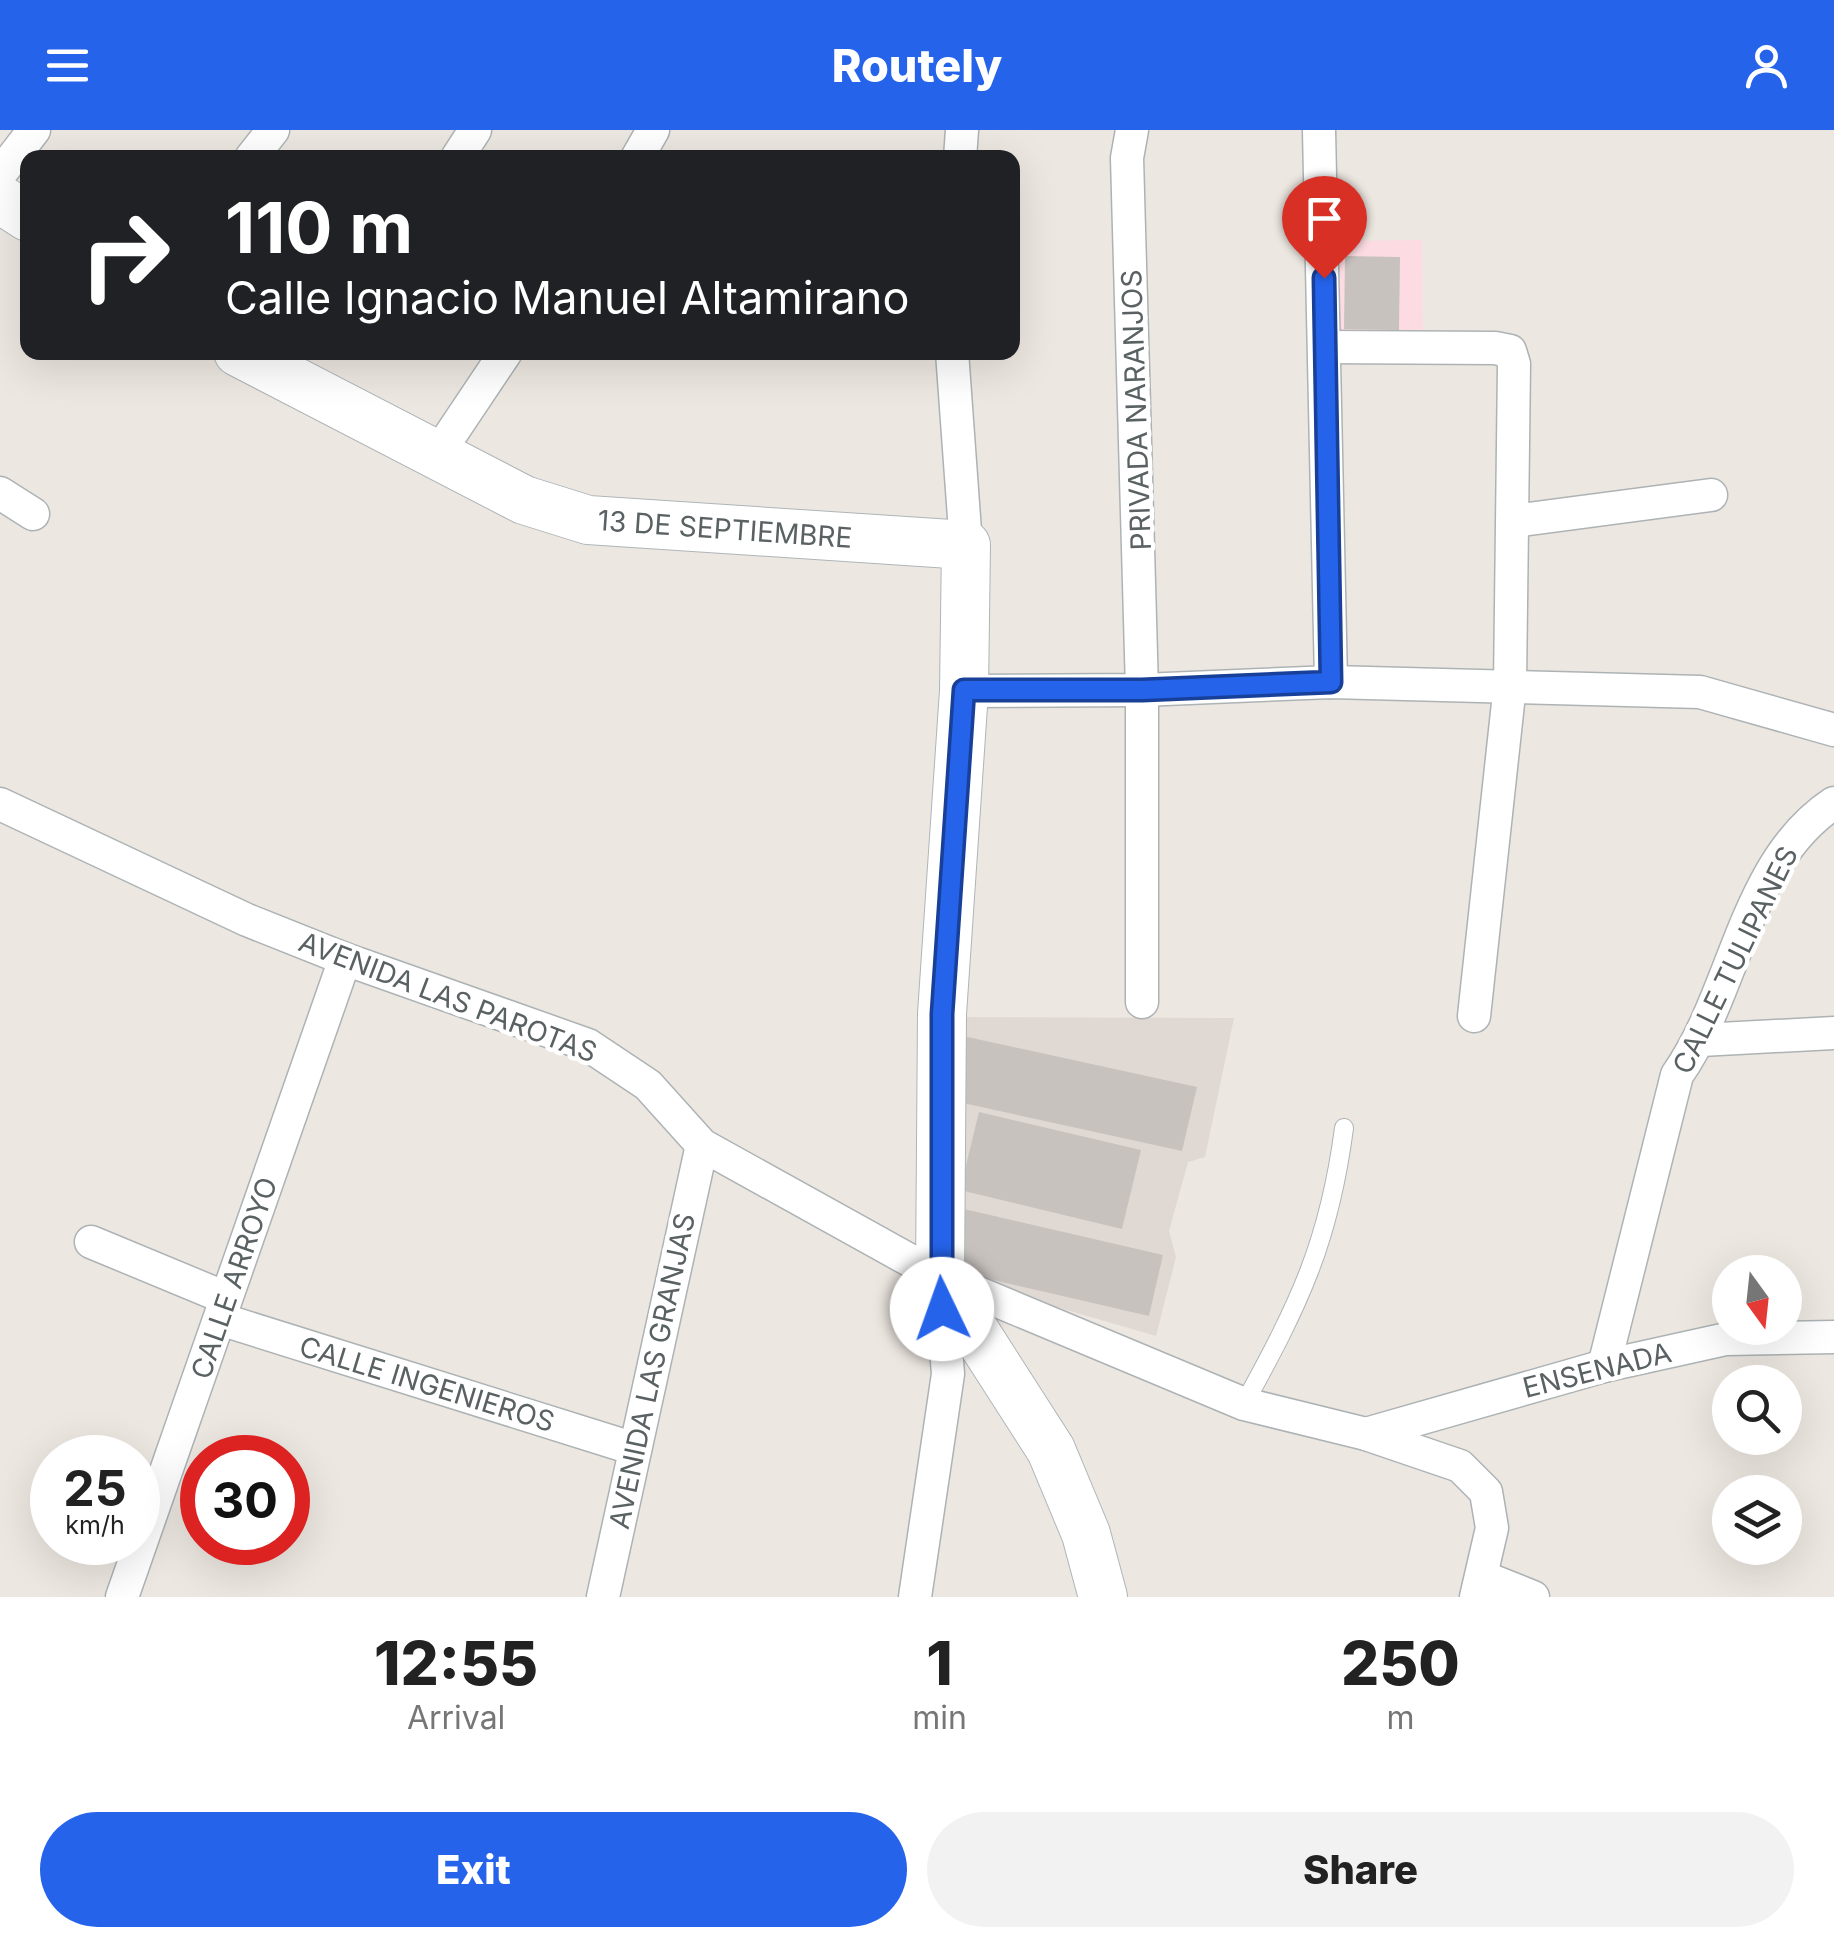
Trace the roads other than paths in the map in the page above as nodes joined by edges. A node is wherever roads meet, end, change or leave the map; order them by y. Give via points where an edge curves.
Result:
1 (1132, 130) edge
2 (1319, 130) edge
3 (20, 167) edge
4 (7, 201) edge
5 (1325, 347) junction
6 (260, 360) edge
7 (497, 360) edge
8 (953, 360) edge
9 (437, 454) junction
10 (0, 493) edge
11 (1712, 495) dead end
12 (33, 514) dead end
13 (1514, 521) junction
14 (966, 545) junction
15 (1331, 682) junction
16 (1510, 685) junction
17 (964, 690) junction
18 (1142, 690) junction
19 (1834, 730) edge
20 (1834, 803) edge
21 (0, 804) edge
22 (338, 957) junction
23 (1142, 1002) dead end
24 (1474, 1016) dead end
25 (1834, 1033) edge
26 (1702, 1040) junction
27 (1344, 1128) dead end
28 (702, 1145) junction
29 (92, 1242) dead end
30 (940, 1277) junction
31 (223, 1308) junction
32 (1834, 1337) edge
33 (1604, 1366) junction
34 (1244, 1404) junction
35 (1366, 1434) junction
36 (635, 1448) junction
37 (1480, 1587) edge
38 (122, 1597) edge
39 (603, 1597) edge
40 (915, 1597) edge
41 (1103, 1597) edge
42 (1533, 1597) edge

1 - 18 street, PRIVADA NARANJOS via 1127,158
2 - 5 street
3 - 4 street
5 - 13 street via 1510,352
5 - 15 street
6 - 9 street, 13 DE SEPTIEMBRE
7 - 9 street
8 - 14 street
9 - 14 street, 13 DE SEPTIEMBRE via 524,500 588,520
10 - 12 street
11 - 13 street
13 - 16 street
14 - 17 street
15 - 16 street
15 - 18 street
16 - 19 street via 1700,692
16 - 24 street
17 - 18 street
17 - 30 street via 942,1014
18 - 23 street, PRIVADA NARANJOS
20 - 26 street, CALLE TULIPANES via 1784,850
21 - 22 street, AVENIDA LAS PAROTAS
22 - 28 street, AVENIDA LAS PAROTAS via 588,1045 648,1085
22 - 31 street, CALLE ARROYO
25 - 26 street
26 - 33 street, CALLE TULIPANES via 1677,1075
27 - 34 lane via 1318,1255
28 - 30 street, AVENIDA LAS PAROTAS
28 - 36 street, AVENIDA LAS GRANJAS
29 - 31 street, CALLE INGENIEROS
30 - 34 street, AVENIDA LAS PAROTAS
30 - 40 street via 948,1374
30 - 41 street via 1051,1450
31 - 36 street, CALLE INGENIEROS
31 - 38 street, CALLE ARROYO
32 - 33 street, ENSENADA via 1726,1339
33 - 35 street, ENSENADA
34 - 35 street, AVENIDA LAS PAROTAS
35 - 37 street, AVENIDA LAS PAROTAS via 1460,1466 1486,1492 1492,1528
36 - 39 street, AVENIDA LAS GRANJAS
37 - 42 street

